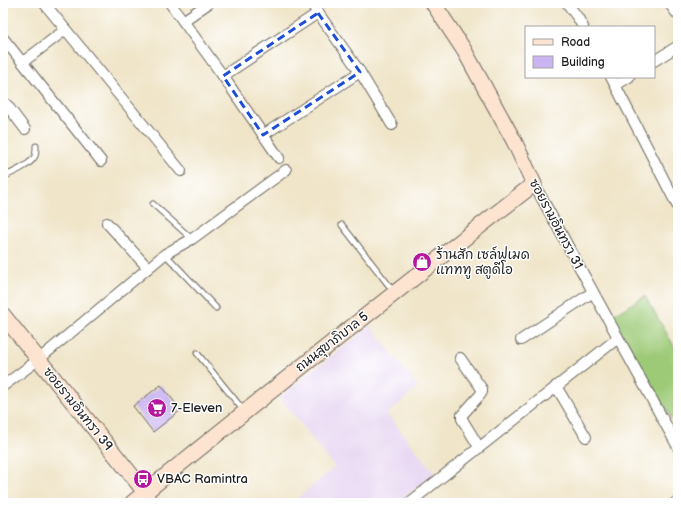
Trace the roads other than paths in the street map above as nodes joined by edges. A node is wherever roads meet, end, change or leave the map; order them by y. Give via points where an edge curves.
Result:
1 (44, 3) edge
2 (170, 3) edge
3 (208, 3) edge
4 (311, 3) edge
5 (433, 3) edge
6 (567, 3) edge
7 (669, 3) edge
8 (318, 13) junction
9 (678, 15) edge
10 (183, 21) junction
11 (582, 26) edge
12 (65, 30) junction
13 (3, 38) edge
14 (678, 46) edge
15 (655, 60) edge
16 (23, 62) junction
17 (360, 72) junction
18 (223, 76) junction
19 (625, 78) edge
20 (614, 81) edge
21 (3, 102) edge
22 (392, 125) dead end
23 (25, 129) dead end
24 (263, 135) junction
25 (36, 146) dead end
26 (279, 158) dead end
27 (101, 161) dead end
28 (286, 170) dead end
29 (181, 171) dead end
30 (3, 177) edge
31 (534, 184) junction
32 (677, 201) edge
33 (153, 204) dead end
34 (107, 223) dead end
35 (342, 225) dead end
36 (192, 238) junction
37 (165, 254) junction
38 (148, 268) junction
39 (395, 292) junction
40 (593, 292) junction
41 (216, 308) dead end
42 (3, 315) edge
43 (618, 338) junction
44 (521, 340) dead end
45 (197, 353) dead end
46 (460, 358) dead end
47 (38, 360) junction
48 (3, 386) edge
49 (556, 386) junction
50 (245, 411) junction
51 (586, 437) dead end
52 (479, 447) junction
53 (678, 447) edge
54 (150, 498) edge
55 (678, 501) edge
56 (132, 503) edge
57 (409, 503) edge
58 (675, 503) edge

1 - 12 street
2 - 10 street
3 - 10 street
4 - 8 street
5 - 31 street, ซอยรามอินทรา 31 via 464,50 514,141
6 - 11 street
7 - 9 street
8 - 17 street
8 - 18 street
10 - 18 street
12 - 16 street
12 - 29 street
13 - 16 street
14 - 15 street
16 - 27 street
17 - 22 street
17 - 24 street
18 - 24 street
19 - 20 street
20 - 32 street
21 - 23 street
24 - 26 street
25 - 30 lane via 31,161
28 - 36 street
31 - 39 street, ถนนสุขาภิบาล 5
31 - 40 street, ซอยรามอินทรา 31
33 - 36 lane
34 - 38 street
35 - 39 lane
36 - 37 street
37 - 38 street
37 - 41 lane
38 - 47 street
39 - 50 street, ถนนสุขาภิบาล 5
40 - 43 street, ซอยรามอินทรา 31
40 - 44 street
42 - 47 street, ซอยรามอินทรา 39
43 - 49 street
43 - 53 street, ซอยรามอินทรา 31
45 - 50 lane
46 - 52 street via 482,389 480,396 462,415
47 - 48 street
47 - 54 street, ซอยรามอินทรา 39
49 - 51 street
49 - 52 street
50 - 54 street, ถนนสุขาภิบาล 5
52 - 57 street
54 - 56 street, ถนนสุขาภิบาล 5
55 - 58 street

